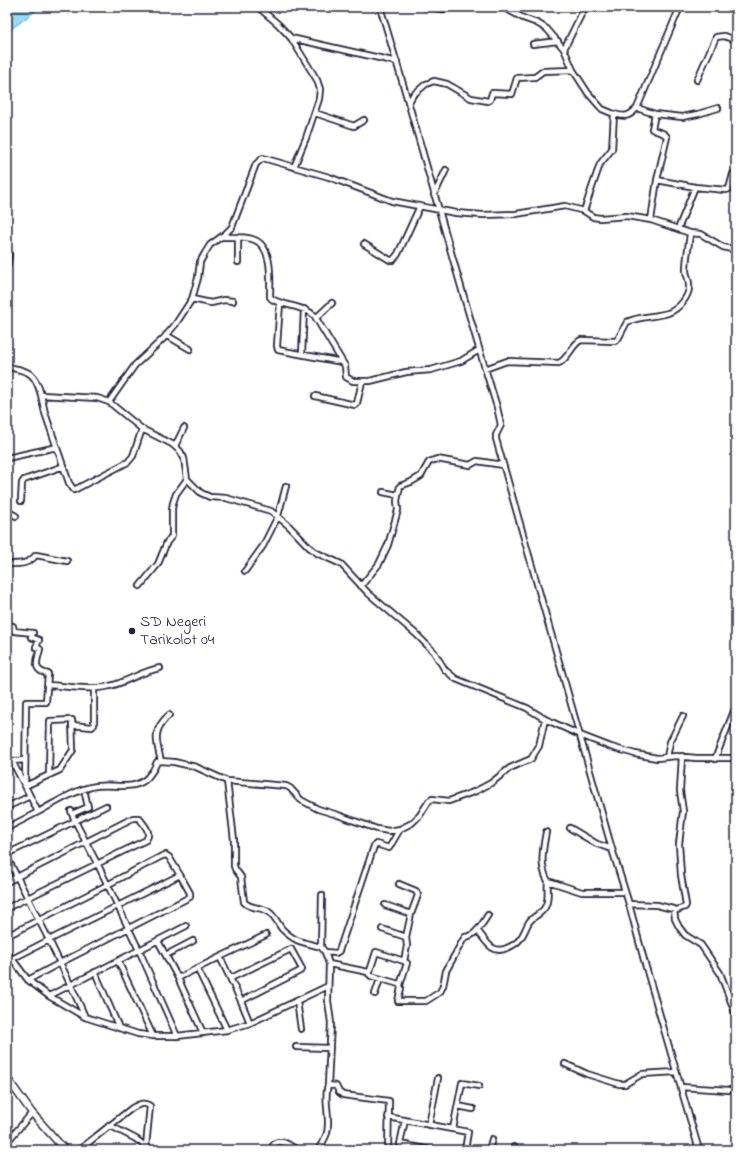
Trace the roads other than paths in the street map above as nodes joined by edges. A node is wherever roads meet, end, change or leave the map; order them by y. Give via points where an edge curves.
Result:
1 (258, 7) edge
2 (380, 7) edge
3 (425, 7) edge
4 (459, 7) edge
5 (504, 7) edge
6 (585, 7) edge
7 (680, 7) edge
8 (727, 7) edge
9 (736, 10) edge
10 (292, 38) junction
11 (736, 40) edge
12 (558, 41) junction
13 (533, 44) dead end
14 (564, 49) junction
15 (397, 62) junction
16 (573, 70) junction
17 (696, 80) dead end
18 (409, 102) junction
19 (637, 108) junction
20 (718, 108) dead end
21 (314, 113) junction
22 (614, 114) junction
23 (655, 114) junction
24 (364, 120) dead end
25 (294, 167) junction
26 (446, 170) dead end
27 (736, 172) edge
28 (657, 180) junction
29 (695, 187) junction
30 (434, 195) junction
31 (420, 206) junction
32 (438, 210) junction
33 (584, 211) junction
34 (651, 220) junction
35 (678, 229) junction
36 (690, 233) junction
37 (221, 237) junction
38 (238, 237) junction
39 (364, 244) dead end
40 (736, 250) edge
41 (10, 255) dead end
42 (238, 262) dead end
43 (7, 268) edge
44 (192, 299) junction
45 (233, 301) dead end
46 (280, 303) junction
47 (332, 303) dead end
48 (304, 309) junction
49 (316, 318) junction
50 (166, 335) junction
51 (190, 349) dead end
52 (479, 350) junction
53 (302, 354) junction
54 (342, 362) junction
55 (7, 366) edge
56 (484, 369) junction
57 (362, 382) junction
58 (41, 395) junction
59 (315, 396) dead end
60 (109, 402) junction
61 (184, 428) dead end
62 (142, 429) junction
63 (175, 446) junction
64 (57, 447) junction
65 (7, 458) edge
66 (503, 464) junction
67 (64, 466) junction
68 (187, 479) junction
69 (286, 486) dead end
70 (383, 492) dead end
71 (398, 495) junction
72 (21, 501) dead end
73 (7, 511) edge
74 (16, 516) dead end
75 (278, 516) junction
76 (67, 561) dead end
77 (7, 564) edge
78 (246, 571) dead end
79 (140, 586) dead end
80 (361, 586) junction
81 (7, 625) edge
82 (160, 668) dead end
83 (48, 685) junction
84 (94, 688) junction
85 (736, 706) edge
86 (169, 715) dead end
87 (683, 716) dead end
88 (545, 720) junction
89 (72, 725) junction
90 (580, 735) junction
91 (682, 756) junction
92 (667, 757) junction
93 (736, 758) edge
94 (714, 759) junction
95 (25, 760) junction
96 (161, 761) junction
97 (48, 774) junction
98 (227, 781) junction
99 (25, 786) junction
100 (85, 794) dead end
101 (30, 796) junction
102 (7, 806) edge
103 (106, 806) dead end
104 (38, 812) junction
105 (75, 821) junction
106 (7, 828) edge
107 (570, 828) dead end
108 (400, 829) junction
109 (546, 832) dead end
110 (86, 842) junction
111 (612, 848) junction
112 (7, 856) edge
113 (96, 864) junction
114 (180, 875) junction
115 (17, 876) junction
116 (548, 881) junction
117 (7, 882) edge
118 (400, 884) dead end
119 (107, 885) junction
120 (625, 892) junction
121 (322, 894) dead end
122 (28, 897) junction
123 (385, 904) dead end
124 (629, 904) junction
125 (117, 907) junction
126 (7, 908) edge
127 (674, 909) junction
128 (411, 914) junction
129 (488, 916) dead end
130 (40, 919) junction
131 (186, 926) dead end
132 (127, 928) junction
133 (382, 929) dead end
134 (477, 930) junction
135 (266, 935) dead end
136 (7, 936) edge
137 (406, 937) junction
138 (49, 940) junction
139 (158, 942) junction
140 (193, 942) dead end
141 (321, 947) junction
142 (139, 950) junction
143 (7, 952) edge
144 (325, 952) junction
145 (166, 955) junction
146 (220, 957) junction
147 (12, 959) junction
148 (118, 961) junction
149 (404, 961) junction
150 (60, 963) junction
151 (329, 964) junction
152 (197, 968) junction
153 (95, 972) junction
154 (369, 974) junction
155 (178, 978) junction
156 (231, 978) junction
157 (380, 979) junction
158 (28, 980) junction
159 (71, 984) junction
160 (400, 985) junction
161 (328, 986) junction
162 (375, 994) dead end
163 (49, 996) junction
164 (241, 1001) junction
165 (297, 1001) junction
166 (736, 1015) edge
167 (85, 1017) junction
168 (250, 1023) junction
169 (120, 1028) junction
170 (301, 1028) dead end
171 (227, 1030) junction
172 (203, 1033) junction
173 (153, 1036) junction
174 (177, 1036) junction
175 (296, 1047) dead end
176 (330, 1048) junction
177 (565, 1064) dead end
178 (676, 1072) junction
179 (7, 1078) edge
180 (438, 1078) dead end
181 (328, 1085) junction
182 (479, 1086) dead end
183 (681, 1087) junction
184 (730, 1090) dead end
185 (458, 1106) junction
186 (473, 1108) dead end
187 (32, 1113) junction
188 (388, 1117) junction
189 (405, 1120) junction
190 (109, 1125) junction
191 (429, 1125) junction
192 (453, 1129) junction
193 (492, 1139) dead end
194 (7, 1142) edge
195 (404, 1147) edge
196 (148, 1148) edge
197 (65, 1150) edge
198 (79, 1150) edge
199 (270, 1150) edge
200 (297, 1150) edge
201 (318, 1150) edge
202 (388, 1150) edge
203 (431, 1150) edge
204 (465, 1150) edge
205 (489, 1150) edge
206 (699, 1150) edge

1 - 10 street
2 - 15 street
3 - 4 street
5 - 12 street via 547,29
6 - 14 street
7 - 19 street
8 - 9 street
10 - 15 street
10 - 21 street via 319,85 320,95
11 - 17 street via 716,36
12 - 13 street
12 - 14 street
14 - 16 street
15 - 18 street
16 - 18 street via 543,71 535,77 517,78 512,94 492,93 488,101 471,98 440,81 430,81 413,95
16 - 22 street via 596,103
18 - 30 street
19 - 22 street via 629,115
19 - 23 street
20 - 23 street via 682,117
21 - 24 street via 354,126
21 - 25 street
22 - 33 street via 612,149 600,164
23 - 28 street via 652,129 664,133 667,137
25 - 31 street via 329,177 392,201
25 - 37 street via 265,158 258,161 232,227
26 - 30 street
27 - 29 street via 733,174 729,189
28 - 29 street
28 - 34 street
29 - 35 street
30 - 32 street
31 - 32 street
31 - 39 street via 393,260
32 - 33 street via 483,215 516,214 565,206
32 - 52 street
33 - 34 street via 600,218 627,216
34 - 35 street
35 - 36 street
36 - 40 street via 701,234 723,247
36 - 56 street via 686,271 690,286 687,295 675,309 627,322 615,341 581,340 565,360 559,363 507,362
37 - 38 street
37 - 44 street via 210,245 202,257
38 - 42 street
38 - 46 street via 258,242 266,251 271,280 270,297
41 - 43 street
44 - 45 street via 211,303
44 - 50 street
46 - 48 street
46 - 53 street via 277,348 280,351
47 - 49 street
48 - 49 street
48 - 53 street
49 - 54 street
50 - 51 street
50 - 60 street via 135,365
52 - 56 street
52 - 57 street via 464,360 431,370 406,372
53 - 54 street
54 - 57 street via 346,367 347,378
55 - 58 street via 32,374
56 - 66 street via 501,425 496,438
57 - 59 street via 355,405
58 - 60 street via 97,398
58 - 64 street
60 - 62 street
61 - 63 street
62 - 63 street
62 - 67 street via 133,456 128,462 80,488 74,490 71,486
63 - 68 street via 184,458
64 - 65 street
64 - 67 street
66 - 71 street via 476,461 470,465 437,459 429,462 421,476 400,486
66 - 90 street
67 - 72 street via 24,480
68 - 75 street via 196,490 210,497 226,498 271,510
68 - 79 street via 173,503 172,536 158,564
69 - 75 street
70 - 71 street
71 - 80 street via 398,510 388,545 379,564
73 - 74 street
75 - 78 street via 263,546
75 - 80 street via 317,553 341,564
76 - 77 street via 36,555 29,562
80 - 88 street via 416,634 434,652 450,674 464,683 527,708
81 - 83 street via 13,626 14,631 32,633 31,637 39,640 36,648 40,650 37,667 41,672 48,674
82 - 84 street via 144,672 116,685
83 - 84 street
83 - 95 street via 46,702 26,702
84 - 89 street via 94,725
85 - 94 street
86 - 96 street via 158,730 157,746
87 - 92 street via 670,742
88 - 90 street
88 - 108 street via 539,746 531,759 510,768 476,792 448,801 432,799 412,823
89 - 97 street via 73,750 60,770
89 - 97 street via 72,720 50,721
90 - 92 street via 649,758
90 - 111 street
91 - 92 street
91 - 94 street
91 - 127 street via 680,791 683,811 679,844 686,902 685,907
93 - 94 street
95 - 99 street
95 - 99 street via 12,761
96 - 98 street via 196,767
96 - 104 street via 157,762 146,780 140,783 128,787 93,786
97 - 99 street
98 - 108 street via 286,786 301,800 318,809 377,830
98 - 141 street via 234,840 234,866 241,877 244,902 249,907 267,910 283,930 295,939
99 - 101 street
100 - 105 street via 88,807 71,812
101 - 102 street
101 - 104 street
103 - 105 street
104 - 106 street
105 - 110 street
105 - 112 street
107 - 111 street via 597,844
108 - 144 street via 389,848 376,844 374,846 339,951
109 - 116 street via 541,858
110 - 113 street
110 - 113 street via 133,818 139,818 148,832 146,840
110 - 115 street
111 - 120 street
112 - 115 street
113 - 119 street
113 - 122 street
114 - 119 street via 166,855
114 - 125 street
114 - 132 street via 190,897
115 - 117 street
115 - 122 street
116 - 120 street via 579,892
116 - 134 street via 547,904 543,912 533,918 514,944 496,951
118 - 128 street via 416,891 418,895
119 - 125 street
119 - 130 street
120 - 124 street
121 - 141 street
122 - 126 street
122 - 130 street
123 - 128 street
124 - 127 street via 657,904
124 - 178 street
125 - 132 street
125 - 138 street
127 - 166 street via 679,927 685,935 701,945 720,973
128 - 137 street
129 - 134 street
130 - 136 street
130 - 138 street
131 - 139 street
132 - 142 street
132 - 150 street
133 - 137 street
134 - 160 street via 463,940 446,971 440,992 433,998 426,1001 398,1001
135 - 146 street
137 - 149 street
138 - 147 street
138 - 150 street
139 - 142 street
139 - 145 street
140 - 145 street
141 - 144 street
142 - 148 street
142 - 174 street
143 - 147 street
144 - 151 street
145 - 155 street
146 - 152 street
146 - 156 street
147 - 158 street
148 - 153 street
148 - 173 street
149 - 154 street via 376,952
149 - 160 street via 407,963
150 - 158 street
150 - 159 street
151 - 154 street
151 - 161 street
152 - 155 street
152 - 171 street
153 - 159 street
153 - 169 street
154 - 157 street
155 - 172 street
156 - 164 street
156 - 164 street via 291,948 302,969
157 - 160 street
157 - 162 street
158 - 163 street
159 - 163 street
159 - 167 street
161 - 165 street
161 - 176 street
163 - 167 street
164 - 168 street
165 - 168 street
165 - 170 street
167 - 169 street
168 - 171 street
169 - 173 street
171 - 172 street
172 - 174 street
173 - 174 street
175 - 176 street
176 - 181 street
177 - 178 street via 619,1084 625,1084 642,1074
178 - 183 street
179 - 187 main road
180 - 191 street
181 - 188 street via 336,1086 343,1096 388,1101
181 - 201 street via 328,1132
182 - 185 street via 462,1083
183 - 184 street
183 - 206 street
185 - 186 street
185 - 192 street
187 - 194 street
187 - 197 main road
188 - 189 street
188 - 202 street
189 - 191 street
189 - 195 street via 400,1144
190 - 196 street
190 - 196 street via 132,1108 141,1104 148,1105
190 - 198 street
191 - 192 street
192 - 204 street via 468,1132
193 - 205 street
195 - 203 street
199 - 200 street via 279,1142 284,1142

